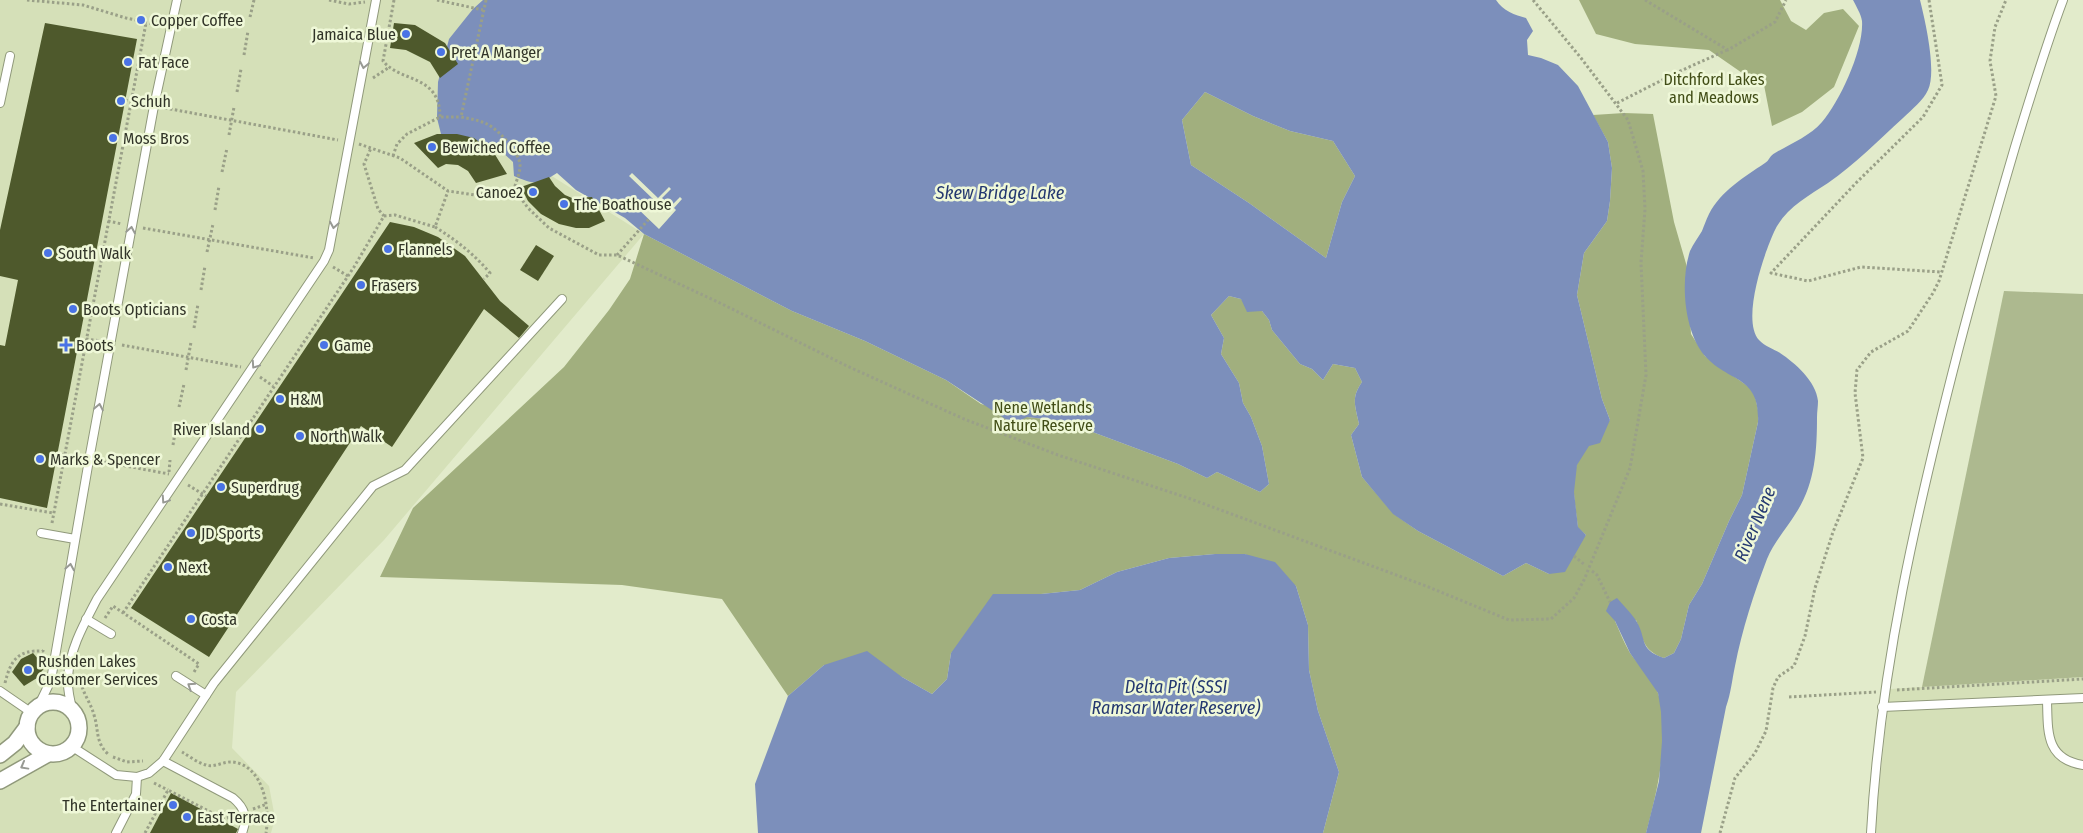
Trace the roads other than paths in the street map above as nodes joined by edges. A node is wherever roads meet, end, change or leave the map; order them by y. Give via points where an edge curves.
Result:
1 (176, 0) edge
2 (376, 0) edge
3 (2063, 0) edge
4 (10, 56) dead end
5 (0, 103) edge
6 (562, 298) dead end
7 (41, 533) dead end
8 (75, 539) junction
9 (86, 619) junction
10 (111, 634) dead end
11 (176, 676) dead end
12 (0, 691) edge
13 (206, 695) junction
14 (2083, 698) edge
15 (2047, 700) junction
16 (1882, 707) junction
17 (72, 712) junction
18 (32, 716) junction
19 (71, 746) junction
20 (48, 754) junction
21 (0, 755) edge
22 (163, 761) junction
23 (2083, 765) edge
24 (137, 777) junction
25 (0, 781) edge
26 (116, 833) edge
27 (242, 833) edge
28 (1871, 833) edge

8 -> 1 lane
2 -> 9 lane via 332,236 324,261
3 - 16 lane via 1975,283 1916,525 1896,617
4 - 5 lane
6 - 13 lane via 405,470 373,486
7 - 8 lane
18 -> 8 lane via 51,680
9 - 10 lane
9 - 17 lane via 72,652 69,670
13 -> 11 lane
12 - 18 lane
13 - 22 lane
14 - 15 lane
15 - 16 lane
15 - 23 lane via 2050,741 2070,763
16 - 28 lane
17 - 18 street via 59,703 45,704
17 - 19 street via 78,733
18 - 20 street via 28,734 34,746
18 - 21 street via 15,743
19 - 20 street via 57,754
19 - 24 lane via 116,775
20 -> 25 street
22 - 24 lane via 149,773
22 - 27 lane via 241,804 245,811
24 - 26 lane via 136,794

